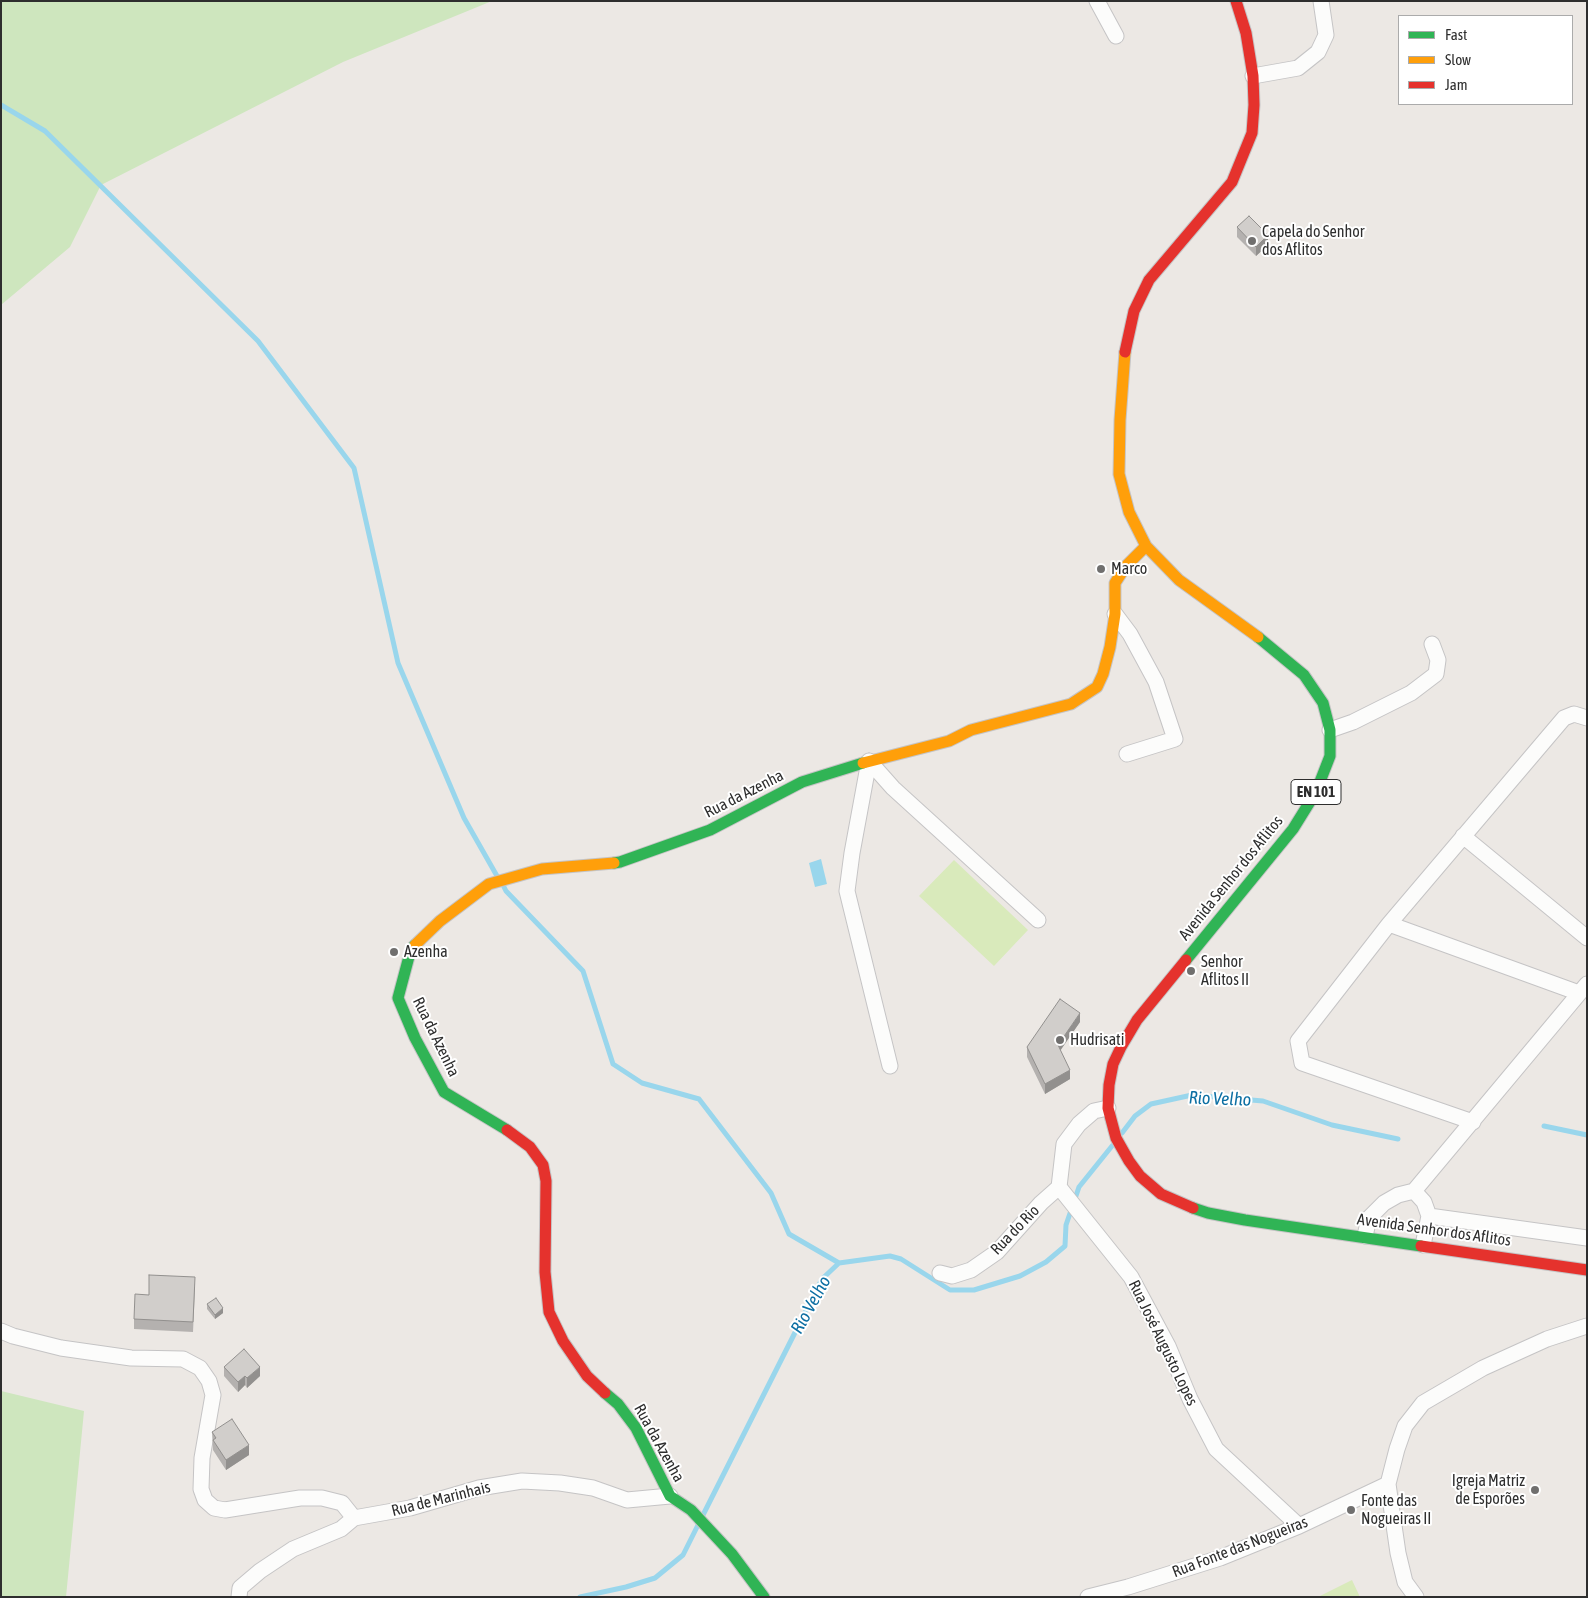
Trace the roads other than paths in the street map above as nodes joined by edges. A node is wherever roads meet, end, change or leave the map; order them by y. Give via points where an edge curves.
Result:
1 (1097, 1) edge
2 (1236, 1) edge
3 (1321, 1) edge
4 (1116, 36) dead end
5 (1254, 76) junction
6 (1146, 546) junction
7 (1116, 614) junction
8 (1432, 644) dead end
9 (1587, 718) edge
10 (1330, 730) junction
11 (1127, 754) dead end
12 (868, 761) junction
13 (1463, 836) junction
14 (1038, 920) dead end
15 (1389, 924) junction
16 (1587, 938) edge
17 (1583, 989) edge
18 (890, 1066) dead end
19 (1108, 1108) junction
20 (1473, 1122) junction
21 (1059, 1188) junction
22 (1414, 1190) junction
23 (1429, 1216) junction
24 (1365, 1236) junction
25 (1587, 1238) edge
26 (1423, 1245) junction
27 (1587, 1270) edge
28 (940, 1273) dead end
29 (1587, 1326) edge
30 (1, 1330) edge
31 (1388, 1484) junction
32 (670, 1496) junction
33 (354, 1518) junction
34 (1299, 1526) junction
35 (239, 1597) edge
36 (764, 1597) edge
37 (1088, 1597) edge
38 (1416, 1597) edge

1 - 4 street
2 - 5 main road, Avenida Senhor dos Aflitos / EN 101
3 - 5 street via 1326,35 1318,52 1298,68
5 - 6 main road, Avenida Senhor dos Aflitos / EN 101 via 1252,133 1232,182 1150,280 1134,311 1125,353 1119,474 1129,512
6 - 7 main road, Rua da Azenha via 1115,583
6 - 10 main road, Avenida Senhor dos Aflitos / EN 101 via 1179,580 1271,646 1304,675 1323,703
7 - 11 street via 1156,682 1175,739
7 - 12 main road, Rua da Azenha via 1103,674 1097,687 1071,704 971,730 949,741
8 - 10 street via 1438,660 1436,674 1411,693 1354,722
9 - 13 street via 1574,714 1564,718
10 - 19 main road, Avenida Senhor dos Aflitos / EN 101 via 1330,756 1316,792 1293,829 1137,1020 1121,1047 1109,1085
12 - 14 street via 893,788
12 - 18 street via 847,891
12 - 32 main road, Rua da Azenha via 802,782 710,830 620,862 542,869 489,884 440,921 411,949 403,976 398,998 444,1092 506,1129 530,1147 543,1165 549,1312 563,1341 587,1376 618,1404 636,1428
13 - 15 street
13 - 16 street
15 - 17 street
15 - 20 street via 1298,1041 1302,1063
17 - 20 street
19 - 21 street via 1094,1111 1064,1144
19 - 24 main road, Avenida Senhor dos Aflitos / EN 101 via 1116,1138 1129,1161 1140,1176 1161,1194 1208,1213
20 - 22 street
21 - 28 street, Rua do Rio via 997,1252 971,1270 952,1276
21 - 34 street, Rua José Augusto Lopes via 1131,1276 1216,1448
22 - 23 street via 1424,1202
22 - 24 street via 1384,1203 1369,1218
23 - 25 street
23 - 26 street
24 - 26 main road, Avenida Senhor dos Aflitos / EN 101
26 - 27 main road, Avenida Senhor dos Aflitos / EN 101
29 - 31 street via 1547,1339 1483,1368 1423,1403 1405,1426
30 - 33 street via 61,1348 132,1358 183,1359 200,1368 209,1381 213,1396 202,1458 201,1489 205,1500 214,1508 225,1510 300,1498 322,1498 342,1503
31 - 34 street, Rua Fonte das Nogueiras
31 - 38 street via 1405,1582
32 - 33 street, Rua de Marinhais via 626,1500 593,1488 522,1481
32 - 36 main road via 690,1510 732,1554
33 - 35 street, Rua de Marinhais via 341,1529 293,1549 260,1571 240,1588
34 - 37 street, Rua Fonte das Nogueiras via 1220,1558

